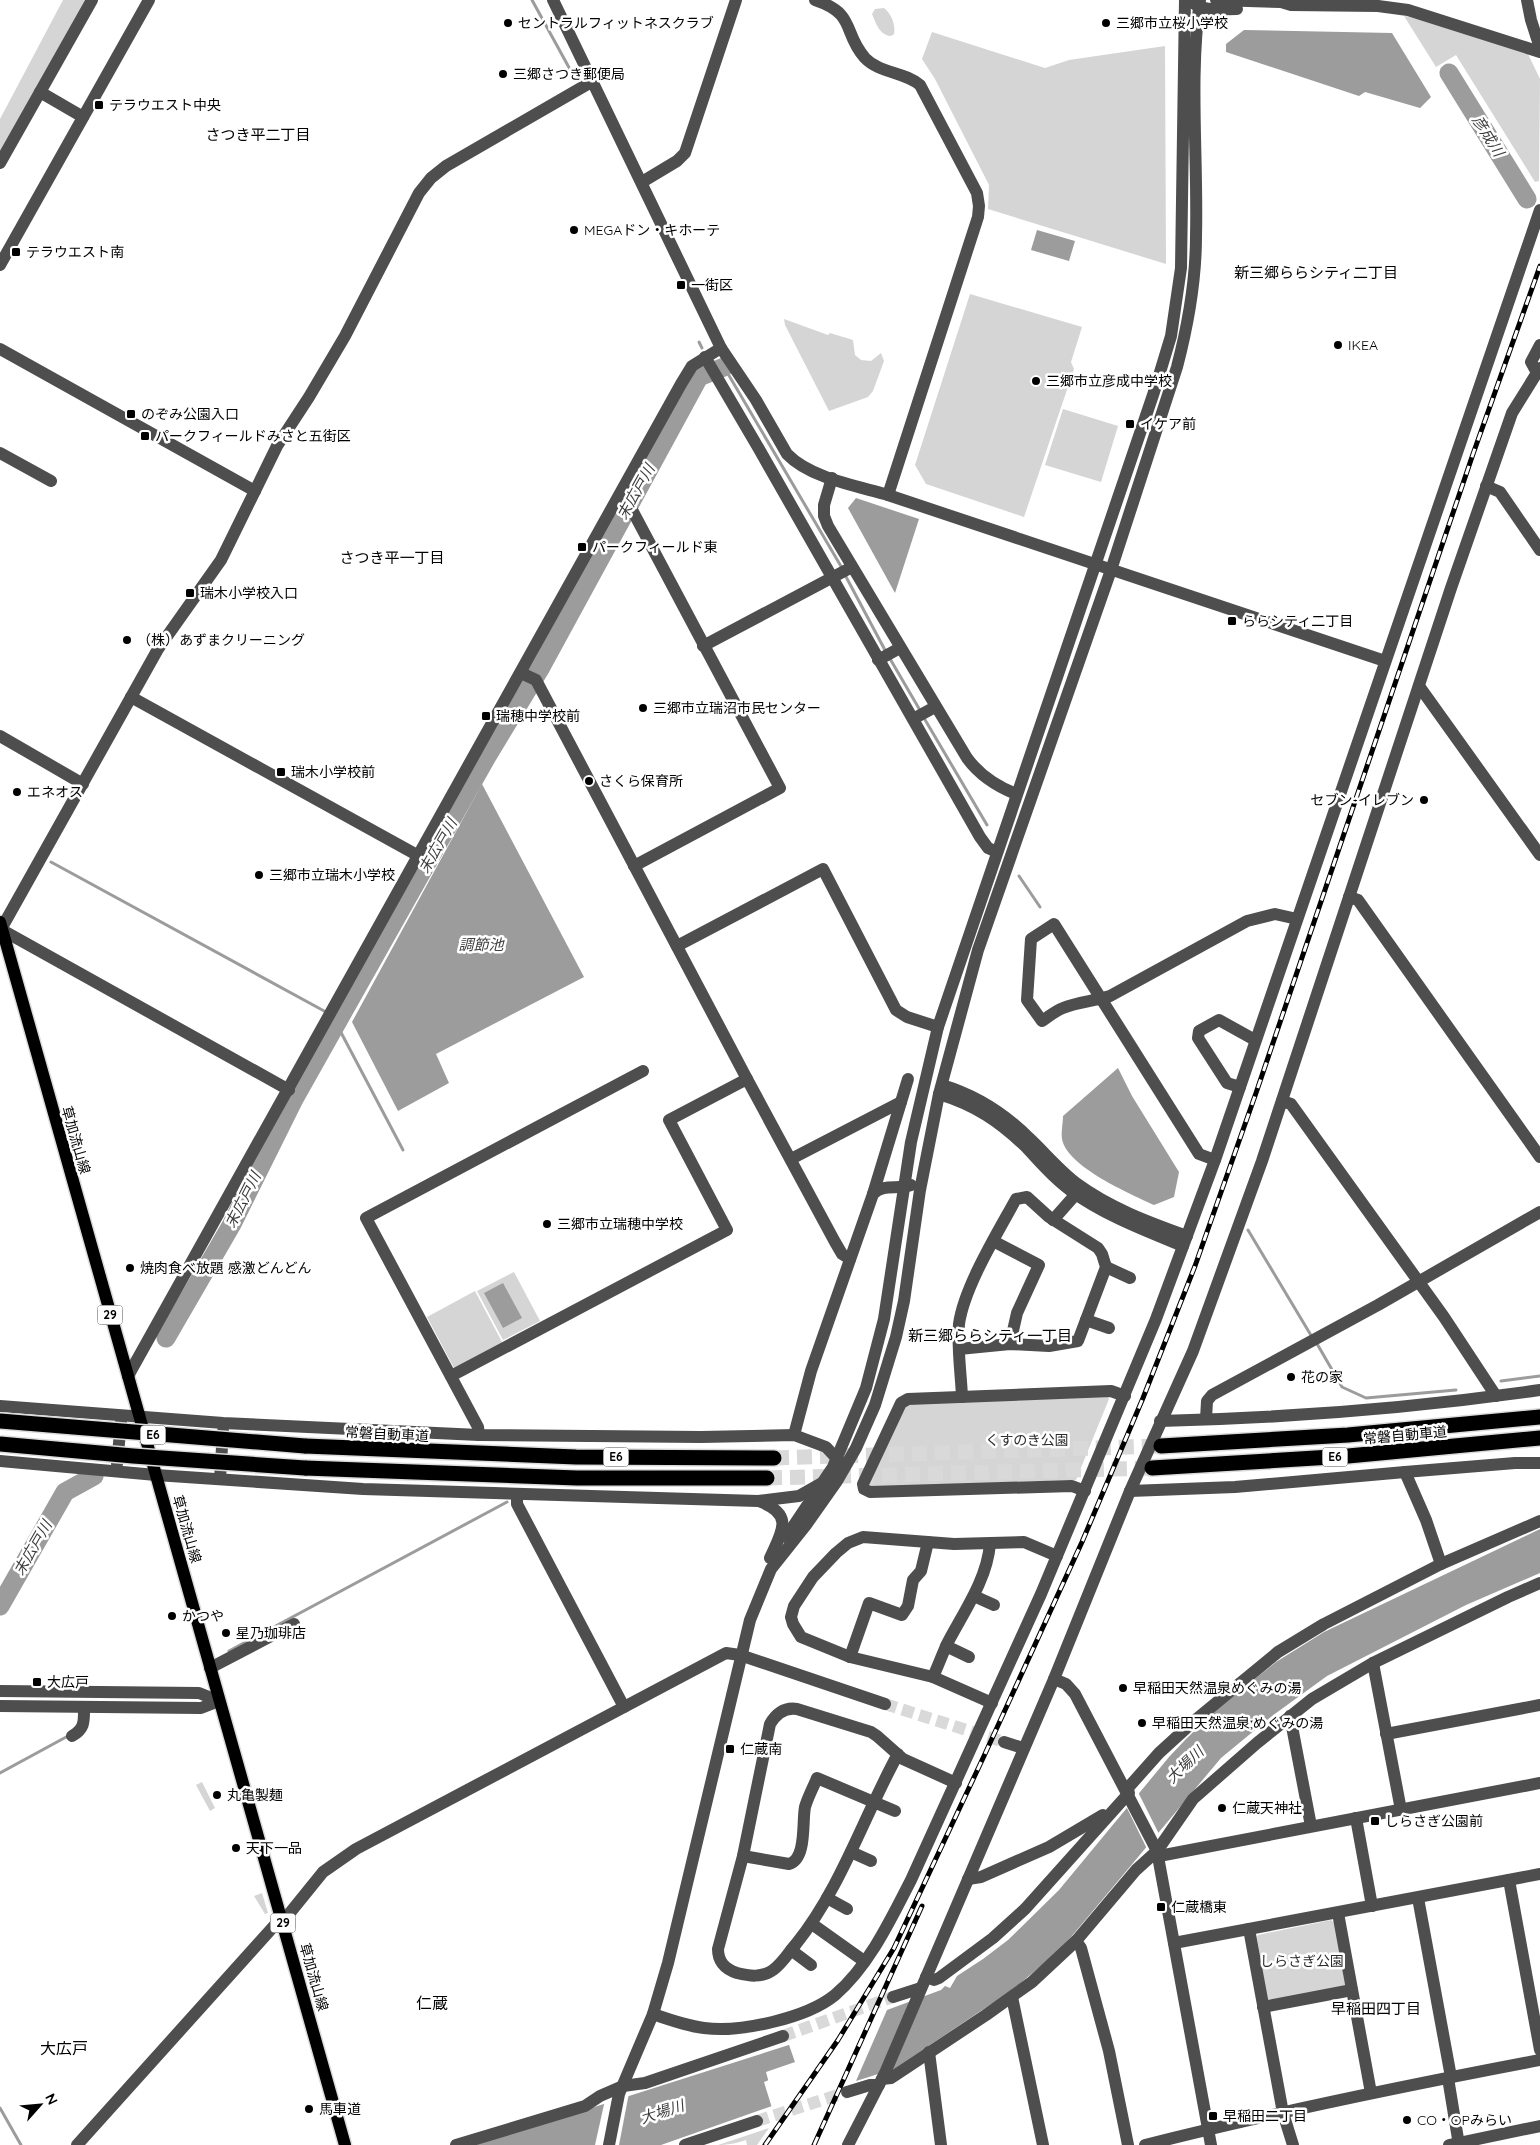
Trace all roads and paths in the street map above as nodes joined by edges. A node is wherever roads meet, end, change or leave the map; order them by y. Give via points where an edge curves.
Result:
1 (92, 0) edge
2 (149, 0) edge
3 (553, 0) edge
4 (736, 0) edge
5 (815, 0) edge
6 (1185, 0) edge
7 (1216, 0) edge
8 (1528, 0) edge
9 (1196, 2) edge
10 (1291, 5) junction
11 (1540, 50) edge
12 (593, 81) junction
13 (40, 92) junction
14 (83, 116) junction
15 (0, 164) edge
16 (642, 182) junction
17 (1540, 210) edge
18 (0, 265) edge
19 (1540, 345) edge
20 (722, 348) junction
21 (0, 349) edge
22 (705, 357) junction
23 (1538, 370) edge
24 (0, 453) edge
25 (832, 478) junction
26 (51, 481) dead end
27 (1486, 486) junction
28 (255, 491) junction
29 (888, 495) junction
30 (623, 504) junction
31 (1540, 550) edge
32 (1096, 564) junction
33 (849, 569) junction
34 (1111, 570) junction
35 (832, 579) junction
36 (703, 646) junction
37 (896, 650) junction
38 (878, 660) junction
39 (1386, 661) junction
40 (528, 676) junction
41 (1419, 686) junction
42 (131, 697) junction
43 (931, 709) junction
44 (913, 719) junction
45 (0, 736) edge
46 (83, 784) junction
47 (1016, 794) junction
48 (997, 852) junction
49 (417, 855) junction
50 (1540, 855) edge
51 (634, 866) junction
52 (1350, 897) junction
53 (1297, 919) junction
54 (1, 927) edge
55 (677, 946) junction
56 (1102, 998) junction
57 (938, 1027) junction
58 (1255, 1040) junction
59 (644, 1071) dead end
60 (908, 1078) dead end
61 (747, 1079) junction
62 (1240, 1087) junction
63 (289, 1090) junction
64 (940, 1090) junction
65 (1282, 1100) junction
66 (901, 1102) junction
67 (933, 1122) junction
68 (1540, 1157) edge
69 (791, 1159) junction
70 (1215, 1160) junction
71 (904, 1187) junction
72 (873, 1194) junction
73 (1076, 1194) junction
74 (1540, 1212) edge
75 (1053, 1220) junction
76 (993, 1241) junction
77 (1185, 1241) junction
78 (850, 1259) junction
79 (1106, 1267) junction
80 (1130, 1278) dead end
81 (1418, 1281) junction
82 (1086, 1320) junction
83 (1109, 1328) dead end
84 (1010, 1344) junction
85 (959, 1349) junction
86 (128, 1376) junction
87 (450, 1376) junction
88 (1540, 1390) edge
89 (1125, 1396) junction
90 (1496, 1396) junction
91 (962, 1397) junction
92 (0, 1406) edge
93 (121, 1415) junction
94 (139, 1416) junction
95 (1540, 1417) edge
96 (1160, 1420) junction
97 (1206, 1420) junction
98 (0, 1422) edge
99 (223, 1423) junction
100 (479, 1435) junction
101 (794, 1435) junction
102 (1540, 1438) edge
103 (0, 1444) edge
104 (1161, 1446) tunnel mouth
105 (774, 1458) tunnel mouth
106 (0, 1461) edge
107 (841, 1463) junction
108 (1540, 1463) edge
109 (1152, 1468) tunnel mouth
110 (117, 1472) junction
111 (1405, 1472) junction
112 (156, 1475) junction
113 (767, 1478) tunnel mouth
114 (220, 1479) junction
115 (823, 1482) junction
116 (1085, 1491) junction
117 (1130, 1491) junction
118 (517, 1494) junction
119 (758, 1501) junction
120 (1540, 1521) edge
121 (928, 1542) junction
122 (990, 1544) junction
123 (1058, 1556) junction
124 (770, 1558) junction
125 (1441, 1564) junction
126 (1540, 1583) edge
127 (974, 1596) junction
128 (994, 1605) dead end
129 (750, 1620) junction
130 (294, 1624) dead end
131 (946, 1646) junction
132 (740, 1655) junction
133 (850, 1657) junction
134 (969, 1657) dead end
135 (1373, 1663) junction
136 (210, 1668) junction
137 (933, 1677) junction
138 (1054, 1679) junction
139 (0, 1691) edge
140 (219, 1701) junction
141 (992, 1703) junction
142 (885, 1704) tunnel mouth
143 (1540, 1705) edge
144 (0, 1706) edge
145 (624, 1707) junction
146 (84, 1708) junction
147 (1290, 1716) junction
148 (1386, 1734) junction
149 (72, 1736) dead end
150 (1004, 1742) tunnel mouth
151 (1023, 1748) junction
152 (898, 1754) junction
153 (956, 1783) junction
154 (1540, 1783) edge
155 (1129, 1793) junction
156 (874, 1803) junction
157 (1113, 1809) junction
158 (1401, 1810) junction
159 (895, 1811) dead end
160 (1356, 1818) junction
161 (1310, 1826) junction
162 (1157, 1850) junction
163 (851, 1852) junction
164 (743, 1856) junction
165 (871, 1861) dead end
166 (1540, 1874) edge
167 (968, 1879) junction
168 (1508, 1880) junction
169 (828, 1898) junction
170 (1418, 1898) junction
171 (1372, 1906) junction
172 (847, 1909) dead end
173 (1338, 1913) junction
174 (282, 1920) junction
175 (812, 1924) junction
176 (1249, 1929) junction
177 (1076, 1941) junction
178 (1174, 1943) junction
179 (791, 1950) junction
180 (864, 1961) junction
181 (811, 1965) dead end
182 (921, 1987) junction
183 (1352, 1990) junction
184 (1012, 1997) junction
185 (893, 1998) tunnel mouth
186 (1263, 2006) junction
187 (653, 2014) junction
188 (783, 2036) tunnel mouth
189 (1540, 2050) edge
190 (929, 2052) junction
191 (1540, 2060) edge
192 (1449, 2077) junction
193 (882, 2079) junction
194 (621, 2090) junction
195 (847, 2092) tunnel mouth
196 (1371, 2093) junction
197 (1283, 2113) junction
198 (758, 2121) tunnel mouth
199 (1540, 2126) edge
200 (1208, 2129) junction
201 (1456, 2144) edge
202 (77, 2145) edge
203 (345, 2145) edge
204 (456, 2145) edge
205 (609, 2145) edge
206 (685, 2145) edge
207 (848, 2145) edge
208 (941, 2145) edge
209 (1043, 2145) edge
210 (1128, 2145) edge
211 (1145, 2145) edge
212 (1211, 2145) edge
213 (1293, 2145) edge

1 - 13 street
2 - 14 street
3 - 12 street
4 - 16 street via 685,153
5 - 29 street via 840,12 860,51 872,64 908,77 920,85 979,200 978,218
6 - 32 street via 1182,234 1176,306 1163,365
7 - 10 street
8 - 11 street
9 - 10 street via 1211,9
9 - 34 street via 1196,237 1190,306 1177,367
10 - 11 street via 1386,7 1416,12
12 - 16 street
12 - 28 street via 446,166 425,185 345,336 277,446
13 - 14 street
13 - 15 street
14 - 18 street
16 - 20 street
17 - 39 street
19 - 23 street via 1531,362
20 - 22 street
20 - 25 street via 787,454 800,466
21 - 28 street
22 - 30 street via 692,366 681,384
22 - 35 street
23 - 27 street via 1512,413
24 - 26 street
25 - 29 street
25 - 33 street via 824,516
27 - 31 street via 1500,492
27 - 41 street
28 - 42 street via 221,560 165,637
29 - 32 street
30 - 36 street
30 - 40 street
32 - 34 street
32 - 47 street
33 - 35 street
33 - 37 street
34 - 39 street
34 - 64 street via 978,950
35 - 36 street
35 - 38 street
36 - 51 street via 780,788
37 - 38 street
37 - 43 street
38 - 44 street
39 - 53 street
40 - 49 street
40 - 51 street
41 - 50 street
41 - 52 street
42 - 46 street
42 - 49 street
43 - 44 street
43 - 47 street via 978,772 993,784
44 - 48 street via 980,837 988,848
45 - 46 street
46 - 54 street
47 - 48 street
48 - 57 street
49 - 63 street
51 - 55 street
52 - 65 street
52 - 68 street via 1358,900
53 - 56 street via 1275,914 1247,921
53 - 58 street
54 - 63 street
54 - 86 main road, 草加流山線 / 29
55 - 57 street via 823,869 896,1010
55 - 61 street
56 - 56 street via 1054,924 1031,939 1027,1000 1042,1021 1062,1008
56 - 70 street via 1199,1154
57 - 71 street via 911,1142
58 - 62 street
58 - 62 street via 1219,1020 1199,1031 1198,1038 1227,1083
59 - 87 street via 366,1218
60 - 66 street
61 - 69 street
61 - 87 street via 669,1120 727,1230
62 - 70 street
63 - 86 street
64 - 67 street
64 - 73 street via 1010,1132
64 - 77 street via 965,1092 999,1112 1075,1182 1100,1199
65 - 81 street via 1291,1104
65 - 96 street via 1193,1351
66 - 69 street
66 - 72 street
67 - 71 street via 922,1144 913,1181
67 - 107 street via 896,1337 856,1448
69 - 78 street via 842,1254
70 - 77 street
71 - 72 street via 878,1188
71 - 107 street via 877,1352
72 - 78 street
73 - 75 street
73 - 77 street via 1123,1221
74 - 81 street
75 - 76 street via 1027,1197 1016,1199
75 - 79 street via 1098,1248
76 - 84 street via 1039,1265 1017,1313
76 - 85 street via 965,1299 959,1325
77 - 89 street
78 - 101 street via 811,1371
79 - 80 street
79 - 82 street
81 - 90 street
81 - 97 street via 1212,1395 1207,1401
82 - 83 street
82 - 84 street via 1078,1340 1049,1346
84 - 85 street
85 - 91 street
86 - 94 main road, 草加流山線 / 29
87 - 100 street via 478,1427
88 - 90 street
89 - 91 street via 1112,1391
89 - 116 street
90 - 97 street via 1421,1406
91 - 116 street via 908,1399 901,1404 864,1489 870,1492 1072,1486
92 - 93 street
93 - 94 street
93 - 110 street
94 - 99 street
94 - 112 main road, 草加流山線 / 29
95 - 104 highway, 常磐自動車道 / E6
96 - 97 street
96 - 117 street
98 - 105 highway, 常磐自動車道 / E6, bridge via 305,1446 576,1457
99 - 100 street
99 - 114 street
100 - 101 street
101 - 107 street via 826,1447
102 - 109 highway, 常磐自動車道 / E6 via 1348,1456
103 - 113 highway, E6, bridge via 305,1468 577,1478
106 - 110 street
107 - 115 street
107 - 129 street via 817,1509 771,1569
108 - 111 street
110 - 112 street
111 - 117 street via 1235,1487
111 - 125 street
112 - 114 street
112 - 136 main road, 草加流山線 / 29
114 - 118 street via 363,1489
115 - 119 street via 798,1496
115 - 124 street
116 - 123 street
117 - 138 street
118 - 119 street
118 - 145 street via 517,1504
119 - 124 street via 773,1506 780,1512 782,1520 782,1534
120 - 125 street
121 - 122 street
121 - 133 street via 921,1572 913,1580 908,1606 902,1615 869,1603
121 - 133 street via 863,1537 842,1547 813,1577 794,1606 793,1624 801,1637
122 - 123 street via 1024,1542
122 - 127 street
123 - 141 street
124 - 129 street via 750,1602
125 - 155 street via 1324,1624 1278,1652 1173,1740
126 - 135 street
127 - 128 street
127 - 131 street
129 - 132 street
130 - 136 street
131 - 134 street
131 - 137 street
132 - 142 street
132 - 145 street via 726,1653 710,1660
132 - 187 street via 668,1964
133 - 137 street
135 - 147 street via 1312,1698
135 - 148 street
136 - 140 main road, 草加流山線 / 29
137 - 141 street
138 - 151 street
138 - 155 street via 1066,1684 1075,1694
139 - 140 street via 199,1694
140 - 146 street via 201,1708
140 - 174 main road, 草加流山線 / 29
141 - 153 street
143 - 148 street
144 - 146 street
145 - 174 street via 336,1861
146 - 149 street via 83,1726
147 - 161 street
147 - 162 street via 1194,1799
148 - 158 street
150 - 151 street
151 - 167 street
152 - 153 street
152 - 156 street
152 - 164 street via 878,1736 863,1730 792,1708 779,1713 770,1724
153 - 180 street via 898,1906
154 - 158 street
155 - 157 street
155 - 162 street
156 - 159 street
156 - 163 street
156 - 164 street via 817,1778 807,1799 802,1841 793,1863
157 - 167 street via 1050,1848 981,1877
157 - 182 street via 1019,1915 966,1960
158 - 160 street
160 - 161 street
160 - 171 street
161 - 162 street
162 - 177 street
162 - 178 street
163 - 165 street
163 - 169 street
164 - 179 street via 718,1956 724,1967 731,1971 762,1976 773,1970
166 - 168 street
167 - 182 street
168 - 170 street
168 - 189 street
169 - 172 street
169 - 175 street
170 - 171 street
170 - 192 street
171 - 173 street
173 - 176 street
173 - 183 street
174 - 202 street
174 - 203 main road, 草加流山線 / 29
175 - 179 street
175 - 180 street
176 - 178 street
176 - 186 street
177 - 184 street
177 - 210 street via 1081,1948 1101,2018
178 - 200 street
179 - 181 street
180 - 187 street via 824,2002 810,2010 768,2022 730,2029 705,2028
182 - 185 street
182 - 193 street
183 - 186 street
183 - 196 street
184 - 190 street
184 - 209 street
186 - 197 street
187 - 194 street
188 - 194 street
190 - 193 street via 890,2078
190 - 208 street
191 - 192 street
192 - 196 street
192 - 201 street
193 - 195 street
193 - 207 street
194 - 204 street via 600,2096 585,2106
194 - 205 street
196 - 197 street
197 - 200 street
197 - 213 street
198 - 206 street
199 - 201 street
200 - 211 street
200 - 212 street

